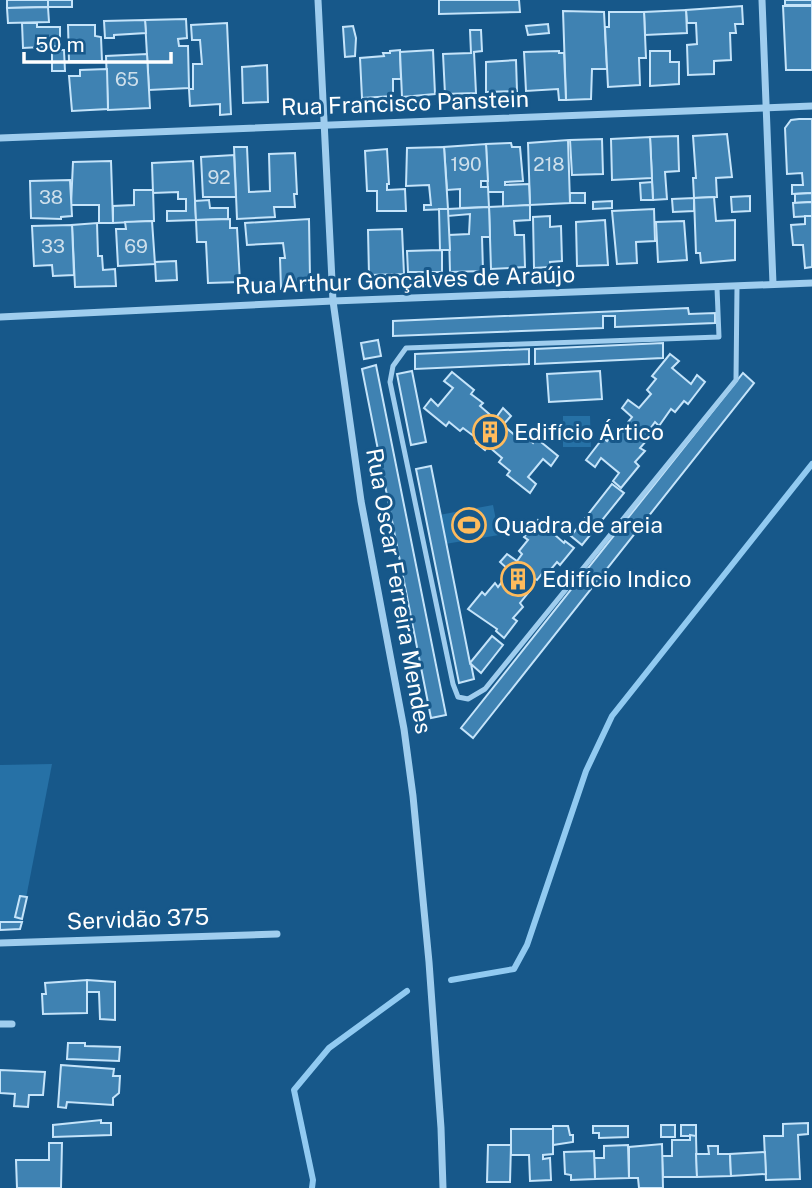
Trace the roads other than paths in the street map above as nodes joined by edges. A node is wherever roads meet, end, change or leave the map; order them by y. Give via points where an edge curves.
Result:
1 (318, 0) edge
2 (762, 0) edge
3 (812, 106) edge
4 (766, 107) junction
5 (324, 126) junction
6 (0, 138) edge
7 (812, 283) edge
8 (773, 284) junction
9 (737, 287) junction
10 (718, 288) junction
11 (333, 301) junction
12 (0, 317) edge
13 (277, 934) dead end
14 (0, 943) edge
15 (0, 1024) edge
16 (12, 1024) dead end
17 (443, 1188) edge

1 - 5 street, Rua Oscar Ferreira Mendes
2 - 4 street
3 - 4 street, Rua Francisco Panstein
4 - 5 street, Rua Francisco Panstein
4 - 8 street
5 - 6 street, Rua Francisco Panstein
5 - 11 street, Rua Oscar Ferreira Mendes
7 - 8 street, Rua Arthur Gonçalves de Araújo
8 - 9 street, Rua Arthur Gonçalves de Araújo
9 - 10 street, Rua Arthur Gonçalves de Araújo
9 - 10 lane via 736,380 485,689 468,699 458,697 390,382 393,366 406,348 719,337
10 - 11 street, Rua Arthur Gonçalves de Araújo
11 - 12 street, Rua Arthur Gonçalves de Araújo
11 - 17 street, Rua Oscar Ferreira Mendes via 361,501 411,782 429,962
13 - 14 street, Servidão 375
15 - 16 street

